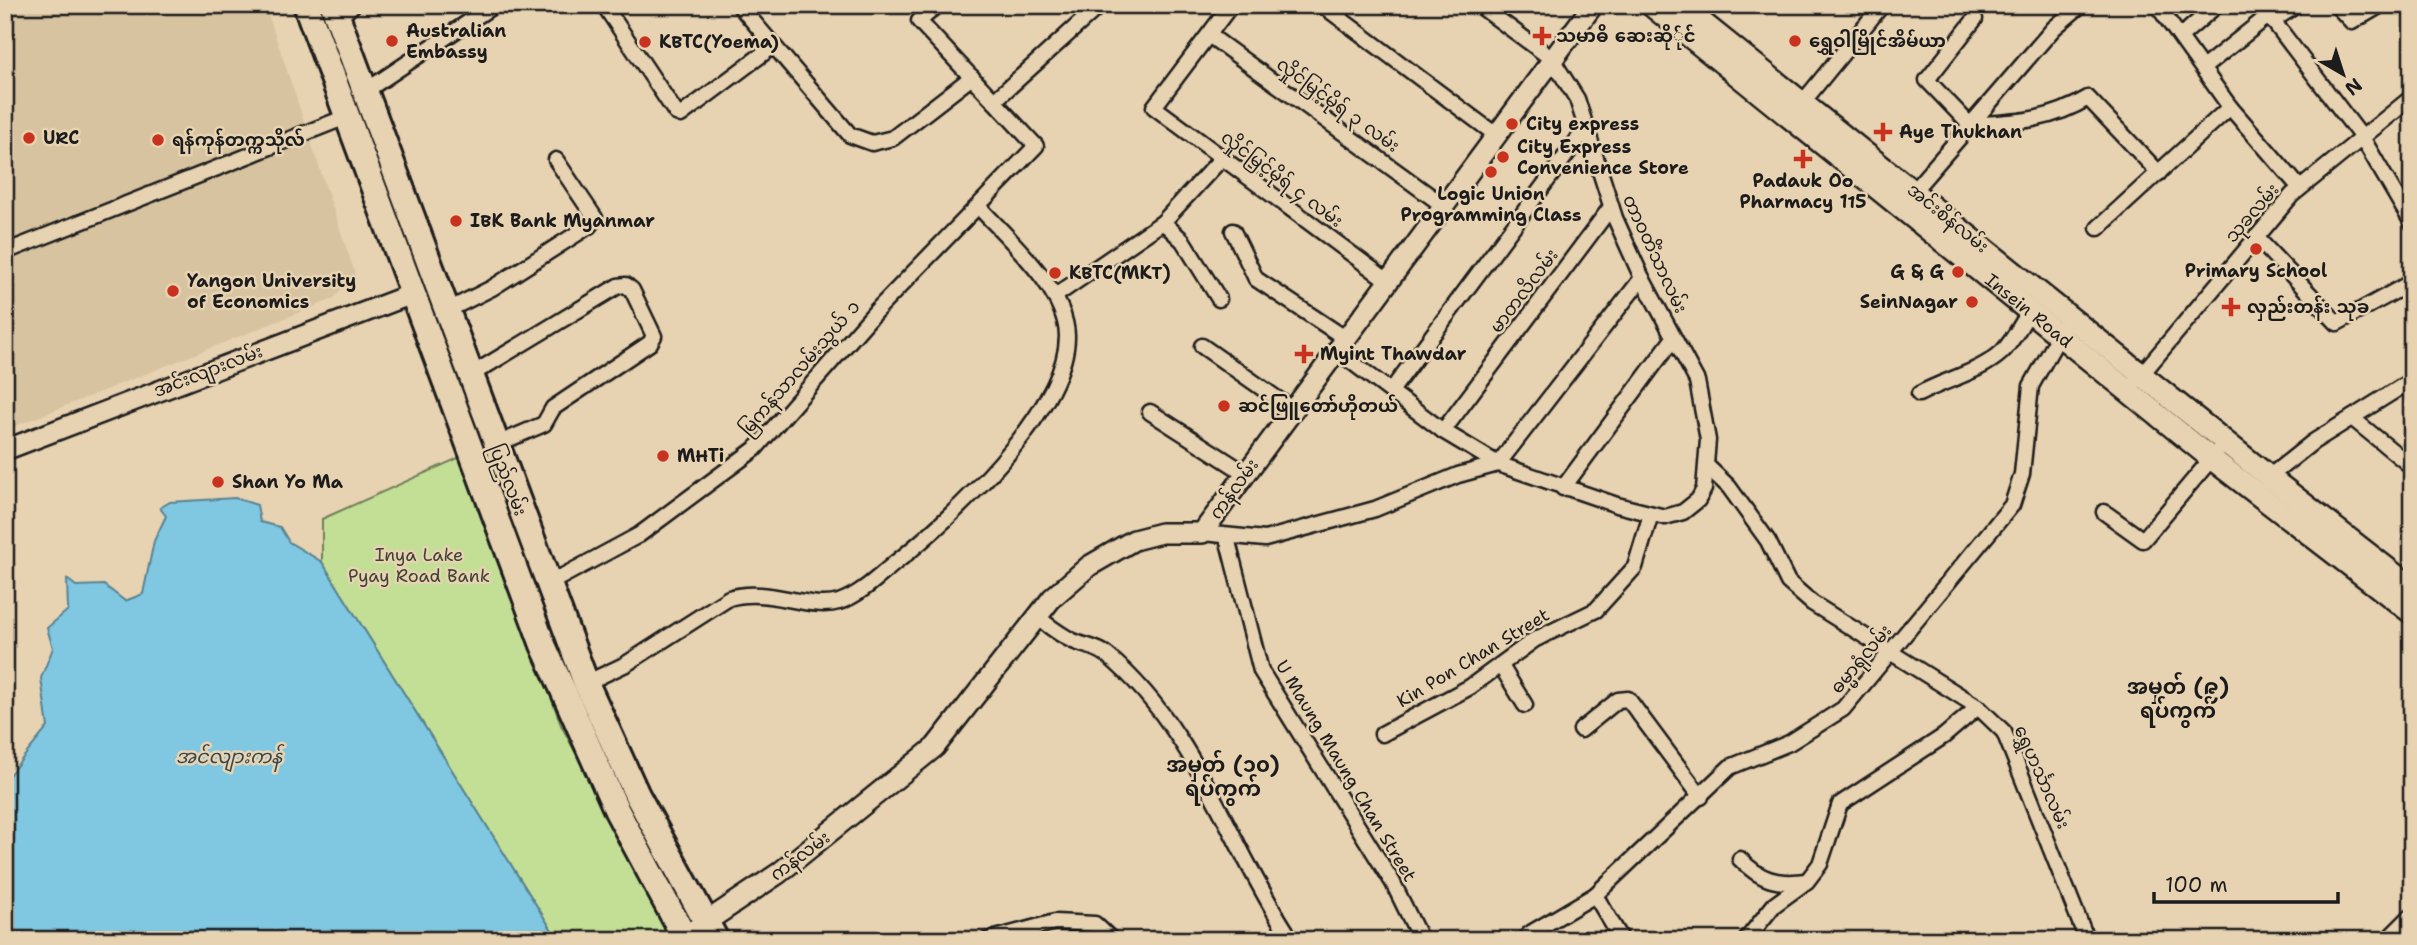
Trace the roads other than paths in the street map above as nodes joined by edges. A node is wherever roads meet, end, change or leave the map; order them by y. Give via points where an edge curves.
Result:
1 (306, 5) edge
2 (494, 5) edge
3 (604, 5) edge
4 (738, 5) edge
5 (938, 5) edge
6 (1100, 5) edge
7 (1231, 5) edge
8 (1322, 5) edge
9 (1479, 5) edge
10 (1593, 5) edge
11 (1651, 5) edge
12 (1681, 5) edge
13 (1881, 5) edge
14 (2081, 5) edge
15 (2157, 5) edge
16 (2217, 5) edge
17 (2297, 5) edge
18 (2336, 5) edge
19 (2381, 5) edge
20 (341, 9) edge
21 (2267, 14) edge
22 (1975, 19) dead end
23 (1209, 35) junction
24 (2181, 36) junction
25 (772, 47) junction
26 (1552, 60) junction
27 (2203, 68) junction
28 (972, 77) junction
29 (364, 92) junction
30 (2412, 97) edge
31 (994, 101) junction
32 (1803, 102) junction
33 (2231, 107) junction
34 (346, 117) junction
35 (1969, 125) junction
36 (1587, 127) junction
37 (1496, 135) junction
38 (2363, 138) junction
39 (1222, 158) junction
40 (556, 160) dead end
41 (2159, 173) junction
42 (2300, 188) junction
43 (1907, 199) junction
44 (1444, 206) junction
45 (979, 207) junction
46 (1611, 207) junction
47 (1163, 222) junction
48 (2412, 223) edge
49 (2098, 228) dead end
50 (1233, 231) dead end
51 (2256, 237) junction
52 (5, 252) edge
53 (424, 255) junction
54 (1642, 278) junction
55 (1388, 281) junction
56 (2412, 282) edge
57 (412, 294) junction
58 (1055, 296) junction
59 (1219, 299) dead end
60 (446, 311) junction
61 (2030, 311) junction
62 (2064, 326) junction
63 (1673, 340) junction
64 (1341, 344) junction
65 (1202, 346) dead end
66 (470, 376) junction
67 (2412, 380) edge
68 (2134, 383) junction
69 (1391, 391) junction
70 (1919, 394) dead end
71 (1292, 409) junction
72 (1150, 412) dead end
73 (2352, 418) junction
74 (1443, 431) junction
75 (2225, 440) junction
76 (495, 445) junction
77 (5, 450) edge
78 (2212, 459) junction
79 (1498, 464) junction
80 (1708, 467) junction
81 (2412, 467) edge
82 (1245, 473) junction
83 (2269, 477) junction
84 (1563, 488) junction
85 (2104, 512) dead end
86 (1651, 514) junction
87 (1202, 533) junction
88 (1227, 538) junction
89 (531, 541) junction
90 (507, 550) junction
91 (548, 584) junction
92 (2412, 588) edge
93 (2412, 613) edge
94 (1037, 617) junction
95 (1893, 651) junction
96 (1501, 666) junction
97 (586, 683) junction
98 (1525, 705) dead end
99 (1978, 707) junction
100 (1581, 730) dead end
101 (1382, 734) dead end
102 (1701, 797) junction
103 (1740, 859) dead end
104 (1807, 881) junction
105 (691, 893) junction
106 (1595, 895) junction
107 (668, 905) junction
108 (2412, 915) edge
109 (1286, 931) dead end
110 (712, 932) edge
111 (685, 938) edge
112 (988, 940) edge
113 (1112, 940) edge
114 (1421, 940) edge
115 (1525, 940) edge
116 (1622, 940) edge
117 (1746, 940) edge
118 (2088, 940) edge
119 (2387, 940) edge

1 - 34 highway, ပြည်လမ်း
2 - 29 street
3 - 25 street via 681,115
4 - 25 street
5 - 28 street via 919,21
6 - 31 street
7 - 23 street
8 - 37 street
9 - 26 street
10 - 26 main road, ကန်လမ်း
11 - 43 main road, Insein Road
12 - 32 main road, အင်းစိန်လမ်း
13 - 32 street
14 - 35 street via 2054,27
15 - 24 street
16 - 24 street
17 - 21 street
18 - 19 street via 2351,22
20 - 29 highway, ပြည်လမ်း
21 - 27 street
21 - 38 street
22 - 35 street via 1927,80
23 - 39 street, လှိုင်မြင့်မိုရ် ၄ လမ်း via 1154,107
23 - 44 street, လှိုင်မြင့်မိုရ် ၃ လမ်း
24 - 27 street
25 - 28 street via 850,135 872,143 893,138
26 - 36 street, တာဝတိံသာလမ်း via 1577,99
26 - 37 main road, ကန်လမ်း
27 - 33 street
28 - 31 street
29 - 53 highway, ပြည်လမ်း
30 - 38 street, သုခလမ်း
31 - 45 street, မြကန်သာလမ်းသွယ် ၁ via 1036,146
32 - 43 main road, အင်းစိန်လမ်း
33 - 41 street
33 - 42 street
34 - 52 street
34 - 57 highway, ပြည်လမ်း
35 - 41 street via 2063,113 2088,98
35 - 43 street
36 - 46 street, တာဝတိံသာလမ်း
36 - 69 street
37 - 44 main road, ကန်လမ်း
38 - 42 street, သုခလမ်း
38 - 48 street
39 - 47 street
39 - 55 street, လှိုင်မြင့်မိုရ် ၄ လမ်း
40 - 60 street via 595,218 502,281
41 - 49 street
42 - 51 street, သုခလမ်း
43 - 61 main road, Insein Road
43 - 62 main road, အင်းစိန်လမ်း
44 - 55 main road, ကန်လမ်း
45 - 58 street
45 - 91 street, မြကန်သာလမ်းသွယ် ၁ via 875,312 755,449 639,535
46 - 54 street, တာဝတိံသာလမ်း
46 - 74 street, မာတလိလမ်း
47 - 58 street
47 - 59 street via 1183,240
50 - 64 street via 1256,279
51 - 56 street via 2337,323
51 - 68 street, သုခလမ်း
53 - 57 main road
53 - 60 highway, ပြည်လမ်း
54 - 63 street, တာဝတိံသာလမ်း
54 - 79 street
55 - 64 main road, ကန်လမ်း
57 - 60 main road
57 - 77 main road, အင်းလျားလမ်း
57 - 90 highway, ပြည်လမ်း
58 - 97 street via 1067,333 1056,379 1001,465 915,548 841,601 759,594 729,598 634,659
60 - 66 highway, ပြည်လမ်း
61 - 62 main road, Insein Road
61 - 70 street via 2003,351 1979,368
62 - 68 main road, အင်းစိန်လမ်း
62 - 95 street, ဓမ္မာရုံလမ်း via 2031,386 2022,474 2012,505
63 - 80 street, တာဝတိံသာလမ်း via 1697,381 1706,415
63 - 84 street
64 - 69 street
64 - 71 main road, ကန်လမ်း
65 - 71 street
66 - 76 highway, ပြည်လမ်း
66 - 76 street via 618,286 632,290 654,336 553,408 544,424
67 - 73 street
68 - 75 main road, အင်းစိန်လမ်း
68 - 78 main road
69 - 74 street
71 - 82 main road, ကန်လမ်း
72 - 82 street
73 - 81 street
73 - 83 street
74 - 79 street
75 - 78 street
75 - 83 main road, အင်းစိန်လမ်း
76 - 89 highway, ပြည်လမ်း
78 - 85 street via 2143,540
78 - 93 main road
79 - 84 street
79 - 88 street via 1340,520 1265,539
80 - 86 street, တာဝတိံသာလမ်း via 1698,500 1683,512 1665,517
80 - 95 street, ရွှေဟင်္သာလမ်း via 1769,541 1788,582 1812,603
82 - 87 main road, ကန်လမ်း
83 - 92 main road, အင်းစိန်လမ်း
84 - 86 street
86 - 96 street, Kin Pon Chan Street via 1635,567 1596,610 1534,640
87 - 88 street
87 - 94 main road, ကန်လမ်း via 1161,533 1134,540 1089,566
88 - 114 street, U Maung Maung Chan Street via 1261,671 1393,883
89 - 90 highway
89 - 91 highway, ပြည်လမ်း
90 - 107 highway, ပြည်လမ်း via 573,720
91 - 97 highway, ပြည်လမ်း
94 - 109 street via 1075,642 1108,655 1169,722
94 - 110 main road, ကန်လမ်း via 935,747
95 - 99 street, ရွှေဟင်္သာလမ်း
95 - 102 street, ဓမ္မာရုံလမ်း via 1835,716 1789,743 1730,768
96 - 98 street
96 - 101 street, Kin Pon Chan Street
97 - 105 highway, ပြည်လမ်း via 637,795
99 - 104 street via 1944,736 1840,804 1829,845
99 - 118 street, ရွှေဟင်္သာလမ်း via 2004,732
100 - 102 street via 1618,700 1628,699
102 - 106 street, ဓမ္မာရုံလမ်း
103 - 104 street via 1765,880 1784,884
104 - 117 street via 1774,905
105 - 107 highway
105 - 110 highway, ပြည်လမ်း
106 - 115 street, ဓမ္မာရုံလမ်း
106 - 116 street
107 - 111 highway, ပြည်လမ်း
108 - 119 street
110 - 111 main road, ကန်လမ်း
112 - 113 street via 1055,922 1095,924

